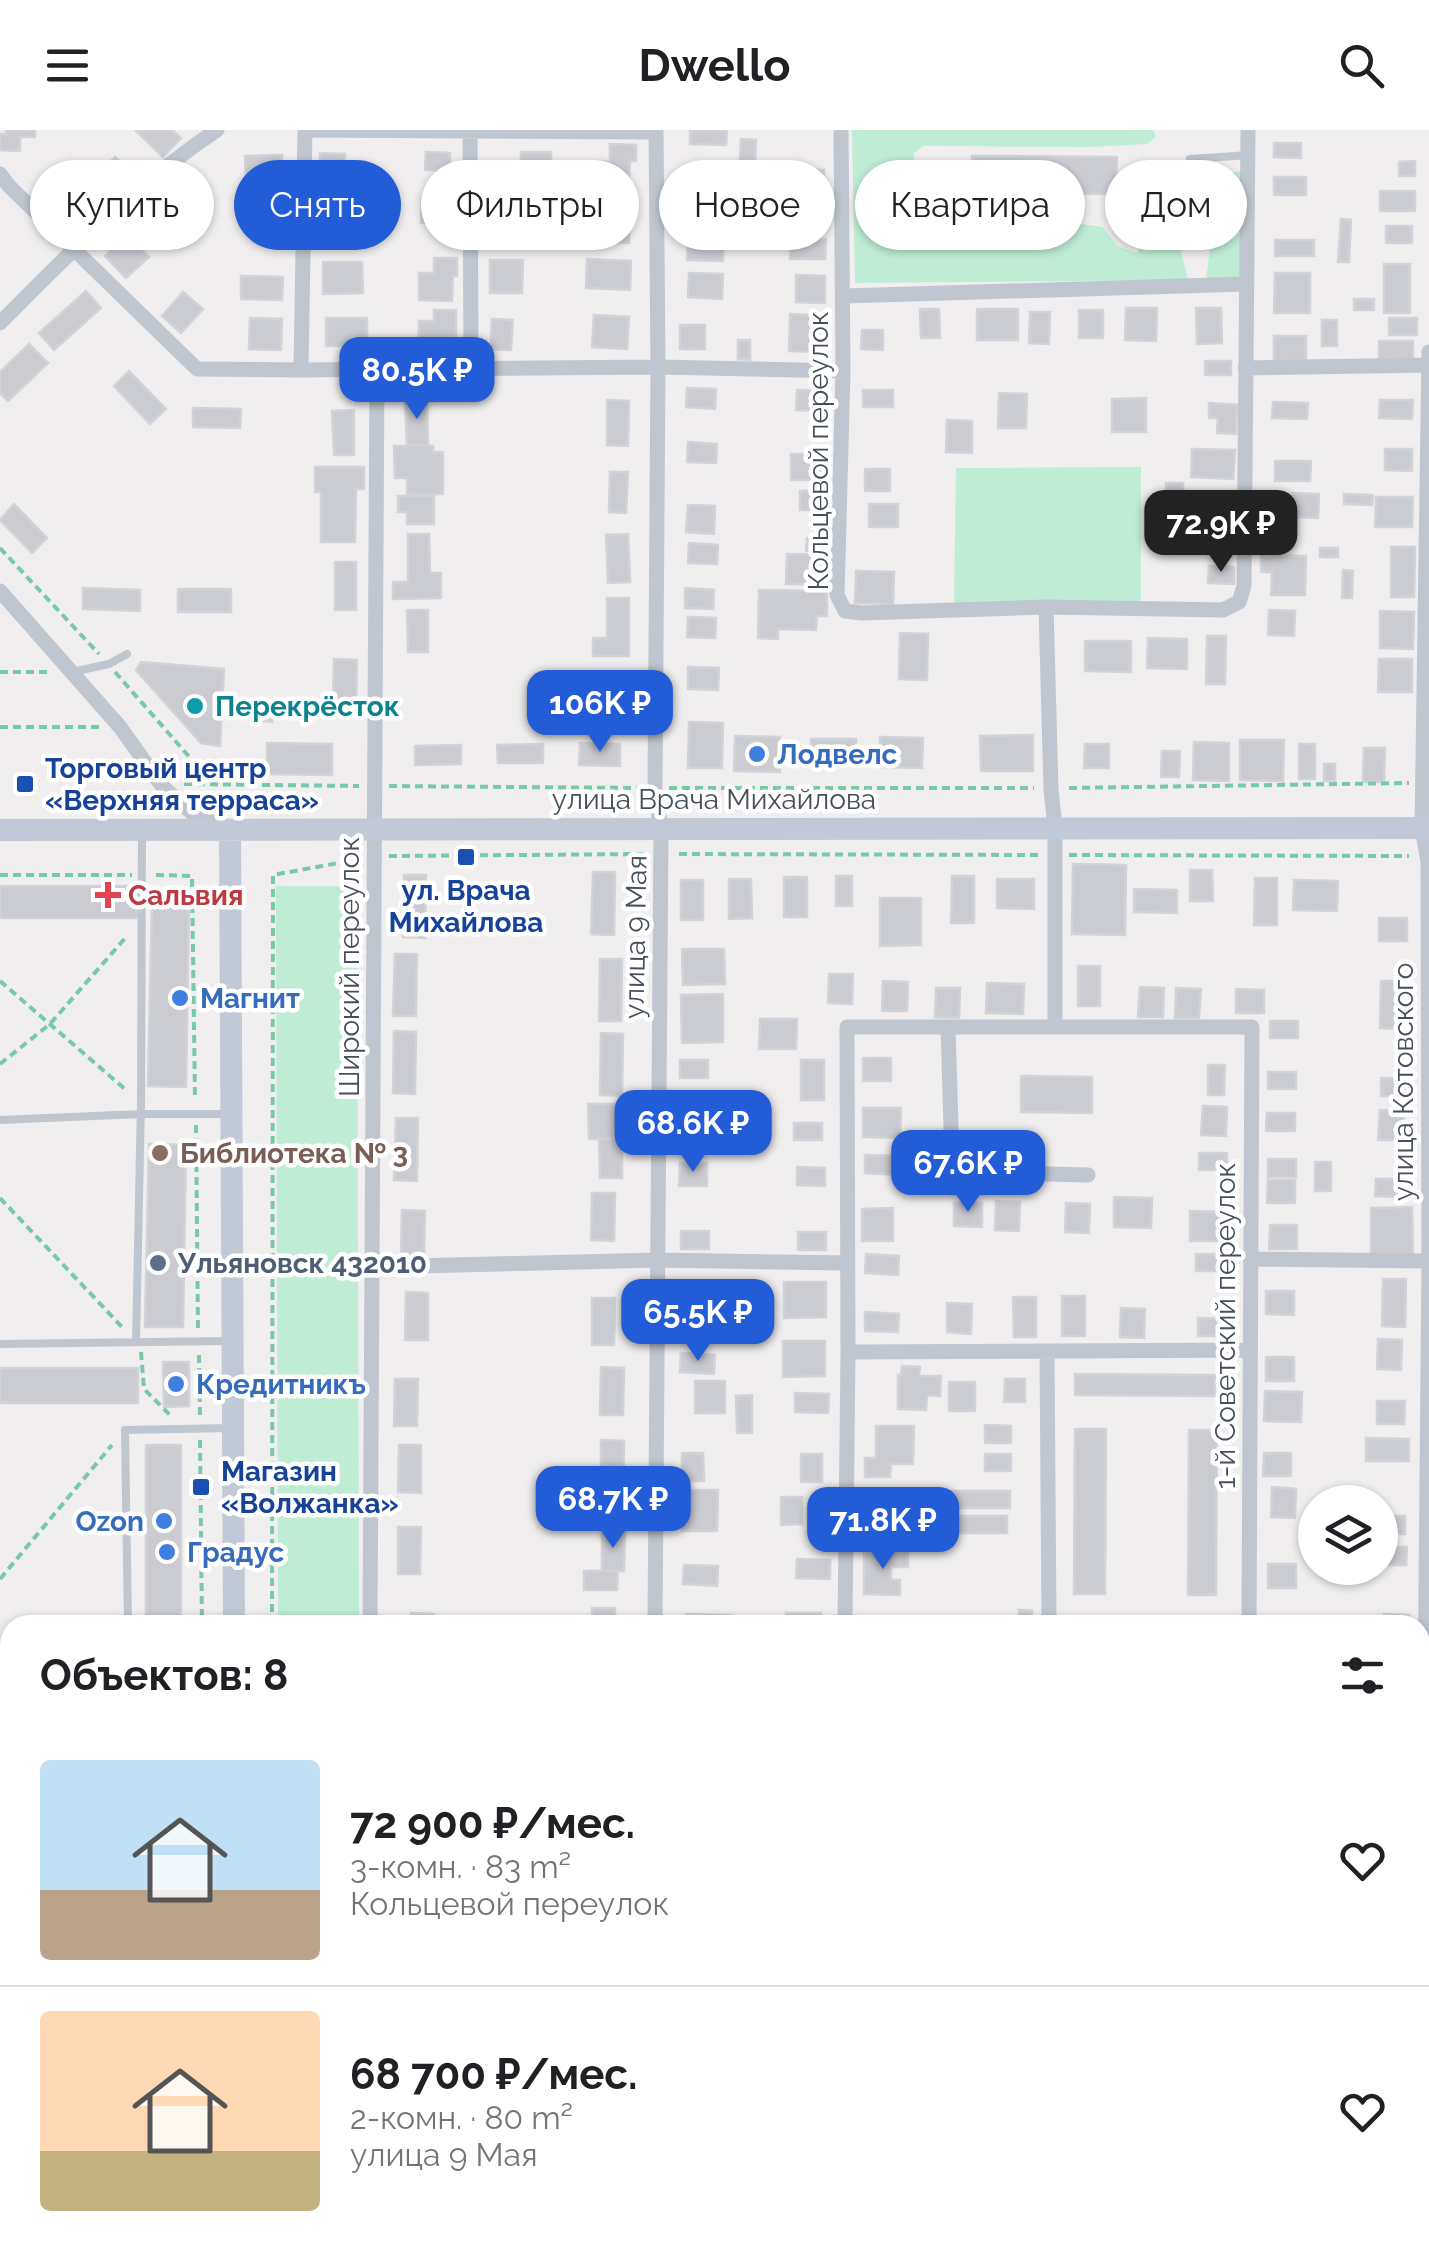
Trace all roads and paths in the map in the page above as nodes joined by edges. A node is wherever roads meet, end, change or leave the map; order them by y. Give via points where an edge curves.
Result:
1 (217, 130) edge
2 (305, 130) edge
3 (470, 130) edge
4 (841, 130) edge
5 (1248, 130) edge
6 (656, 131) edge
7 (1249, 156) junction
8 (174, 160) edge
9 (1190, 160) edge
10 (0, 174) edge
11 (30, 208) edge
12 (72, 250) joint
13 (1247, 284) junction
14 (844, 296) junction
15 (0, 323) edge
16 (1429, 352) edge
17 (1429, 365) edge
18 (658, 367) junction
19 (377, 368) junction
20 (1245, 368) junction
21 (471, 369) junction
22 (300, 370) junction
23 (843, 371) junction
24 (0, 592) edge
25 (1046, 607) junction
26 (127, 654) dead end
27 (0, 672) edge
28 (72, 672) junction
29 (0, 728) edge
30 (120, 728) junction
31 (1425, 783) junction
32 (162, 786) junction
33 (376, 786) junction
34 (655, 788) junction
35 (1051, 788) junction
36 (1055, 828) junction
37 (1426, 828) edge
38 (142, 829) junction
39 (0, 830) edge
40 (230, 830) junction
41 (375, 830) junction
42 (661, 842) junction
43 (1055, 855) junction
44 (375, 856) junction
45 (1428, 860) edge
46 (144, 875) junction
47 (0, 876) edge
48 (144, 918) junction
49 (0, 982) edge
50 (50, 1024) junction
51 (948, 1027) junction
52 (1056, 1027) junction
53 (0, 1064) edge
54 (142, 1103) junction
55 (141, 1114) junction
56 (196, 1114) junction
57 (232, 1114) junction
58 (0, 1120) edge
59 (1088, 1175) dead end
60 (0, 1198) edge
61 (1250, 1259) junction
62 (657, 1260) junction
63 (1429, 1260) edge
64 (847, 1263) junction
65 (373, 1267) junction
66 (198, 1341) junction
67 (233, 1341) junction
68 (138, 1342) junction
69 (0, 1344) edge
70 (1250, 1350) junction
71 (1047, 1351) junction
72 (848, 1352) junction
73 (200, 1428) junction
74 (234, 1428) junction
75 (183, 1429) junction
76 (124, 1430) junction
77 (0, 1580) edge
78 (128, 1615) edge
79 (202, 1615) edge
80 (234, 1615) edge
81 (272, 1615) edge
82 (370, 1615) edge
83 (655, 1615) edge
84 (845, 1615) edge
85 (1048, 1615) edge
86 (1249, 1615) edge
87 (1426, 1615) edge

1 - 8 street
2 - 3 street
2 - 22 street
3 - 6 street
3 - 21 street
4 - 14 street, Кольцевой переулок
5 - 7 street, Кольцевой переулок
6 - 18 street, улица 9 Мая
7 - 9 lane
7 - 13 street, Кольцевой переулок
10 - 11 street
12 - 15 street
12 - 22 street via 197,369
13 - 14 street, Кольцевой переулок
13 - 20 street, Кольцевой переулок
14 - 23 street, Кольцевой переулок
16 - 17 street, улица Котовского
17 - 20 street
17 - 31 street, улица Котовского
18 - 21 street
18 - 23 street
18 - 34 street, улица 9 Мая
19 - 21 street
19 - 22 street
19 - 33 street, Широкий переулок
20 - 25 street, Кольцевой переулок via 1239,602 1223,610
23 - 25 street, Кольцевой переулок via 837,595 845,611
24 - 28 street
25 - 35 street
26 - 28 lane
27 - 28 path
28 - 30 street
29 - 30 path
30 - 32 street
31 - 35 path
31 - 37 street, улица Котовского
32 - 33 path
32 - 40 street via 192,813
33 - 34 path
33 - 41 street, Широкий переулок
34 - 35 path
34 - 42 street, улица 9 Мая
35 - 36 street
36 - 37 main road, улица Врача Михайлова
36 - 42 main road, улица Врача Михайлова
36 - 43 street
37 - 45 street, улица Котовского
38 - 39 main road, улица Врача Михайлова
38 - 40 main road, улица Врача Михайлова
38 - 46 lane
40 - 41 main road, улица Врача Михайлова
40 - 57 main road
41 - 42 main road, улица Врача Михайлова
41 - 44 street, Широкий переулок
42 - 43 path
42 - 44 path
42 - 62 street, улица 9 Мая
43 - 45 path
43 - 52 street
44 - 65 street, Широкий переулок
44 - 81 path via 273,875
45 - 63 street, улица Котовского
46 - 47 path
46 - 48 lane
46 - 56 path via 192,876
48 - 50 path
48 - 54 lane
49 - 50 path
50 - 53 path
50 - 54 path
51 - 52 street
51 - 59 street via 952,1160 964,1172
51 - 64 street via 847,1027
52 - 61 street, 1-й Советский переулок via 1252,1027
54 - 55 lane
55 - 56 lane
55 - 58 lane
55 - 68 lane
56 - 57 lane
56 - 66 path
57 - 67 main road
60 - 68 path
61 - 63 street
61 - 70 street, 1-й Советский переулок
62 - 64 street
62 - 65 street
62 - 83 street, улица 9 Мая
63 - 87 street, улица Котовского
64 - 72 street
65 - 82 street, Широкий переулок
66 - 67 lane
66 - 68 lane
66 - 73 path
67 - 74 main road
68 - 69 lane
68 - 75 path via 144,1389
70 - 71 street
70 - 86 street, 1-й Советский переулок
71 - 72 street
71 - 85 street
72 - 84 street
73 - 74 lane
73 - 75 lane
73 - 79 path
74 - 80 main road
75 - 76 lane
76 - 77 path
76 - 78 lane

